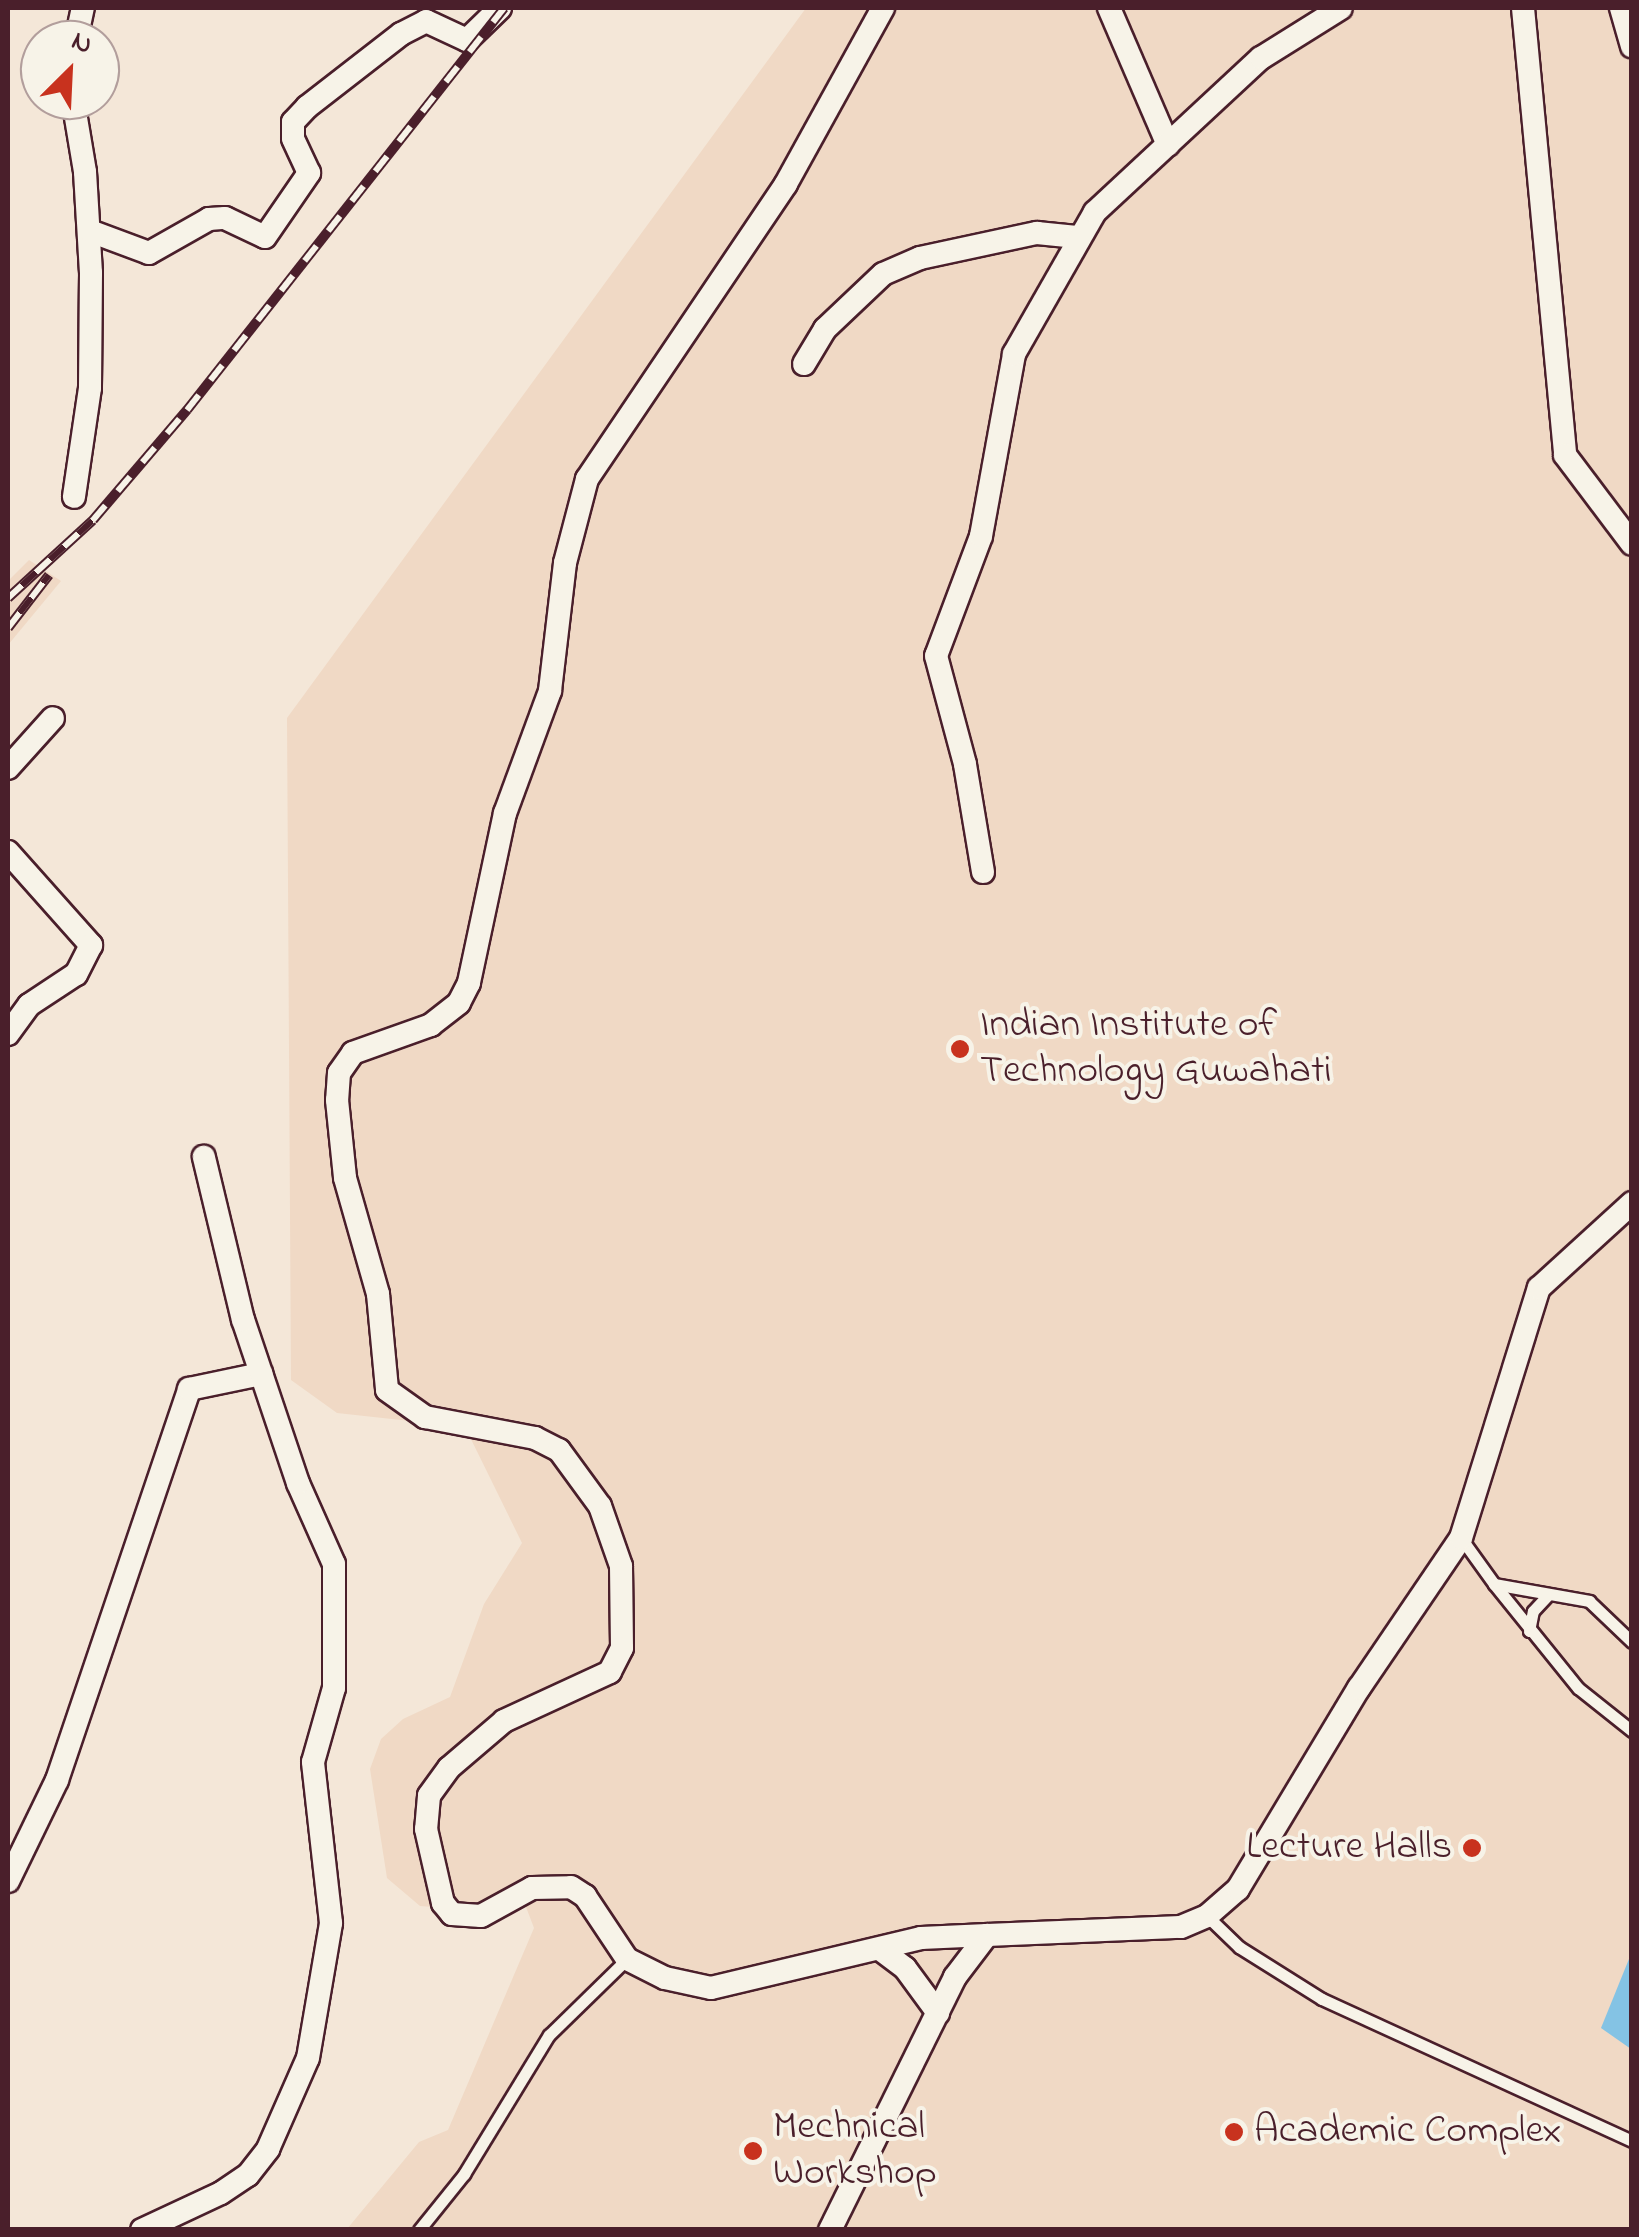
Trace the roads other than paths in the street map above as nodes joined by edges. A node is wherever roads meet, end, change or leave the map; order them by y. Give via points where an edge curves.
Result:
1 (500, 8) edge
2 (883, 8) edge
3 (1109, 8) edge
4 (1341, 8) edge
5 (1523, 8) edge
6 (1621, 8) edge
7 (1632, 46) edge
8 (76, 120) edge
9 (1168, 145) junction
10 (90, 230) junction
11 (1077, 236) junction
12 (804, 364) dead end
13 (74, 497) dead end
14 (1632, 544) edge
15 (53, 718) dead end
16 (8, 768) edge
17 (8, 852) edge
18 (983, 872) dead end
19 (8, 1034) edge
20 (204, 1158) dead end
21 (1632, 1203) edge
22 (261, 1374) junction
23 (1461, 1538) junction
24 (1494, 1584) junction
25 (1549, 1594) junction
26 (1530, 1632) junction
27 (1632, 1642) edge
28 (1632, 1732) edge
29 (8, 1881) edge
30 (1207, 1916) junction
31 (988, 1935) junction
32 (881, 1950) junction
33 (627, 1959) junction
34 (938, 2013) junction
35 (1632, 2141) edge
36 (142, 2230) edge
37 (419, 2230) edge
38 (830, 2230) edge

1 - 10 street via 467,40 426,22 401,34 308,106 293,122 292,138 308,173 265,237 226,218 209,219 196,232 148,253
2 - 33 street via 786,184 587,479 566,563 550,691 505,813 476,960 459,1003 432,1025 353,1053 337,1085 344,1178 372,1265 388,1390 408,1411 425,1417 535,1438 560,1450 600,1506 622,1566 622,1648 610,1672 526,1706 437,1782 426,1829 438,1891 452,1914 464,1918 481,1916 532,1888 571,1887 585,1896
3 - 9 street
4 - 9 street via 1261,58
5 - 14 street via 1565,456
6 - 7 street
8 - 10 street
9 - 11 street
10 - 13 street via 90,388
11 - 12 street via 1037,233 920,258 883,274 825,329
11 - 18 street via 1014,354 986,517 936,656 966,764
15 - 16 street
17 - 19 street via 91,945 76,974 30,1005
20 - 22 street
21 - 23 street via 1539,1288
22 - 29 street via 189,1389 57,1780
22 - 36 street via 334,1564 339,1593 334,1688 313,1762 330,1900 323,1986 291,2106 248,2175
23 - 24 lane
23 - 30 street via 1350,1702 1264,1854
24 - 25 lane
24 - 26 lane
25 - 26 lane via 1534,1611
25 - 27 lane via 1588,1600
26 - 28 lane via 1578,1688
30 - 31 street via 1166,1928
30 - 35 lane via 1239,1947 1322,1999
31 - 32 street via 920,1938
31 - 34 street
32 - 33 street via 728,1988 688,1986
32 - 34 street via 906,1968
33 - 37 lane via 549,2035 464,2174
34 - 38 street

